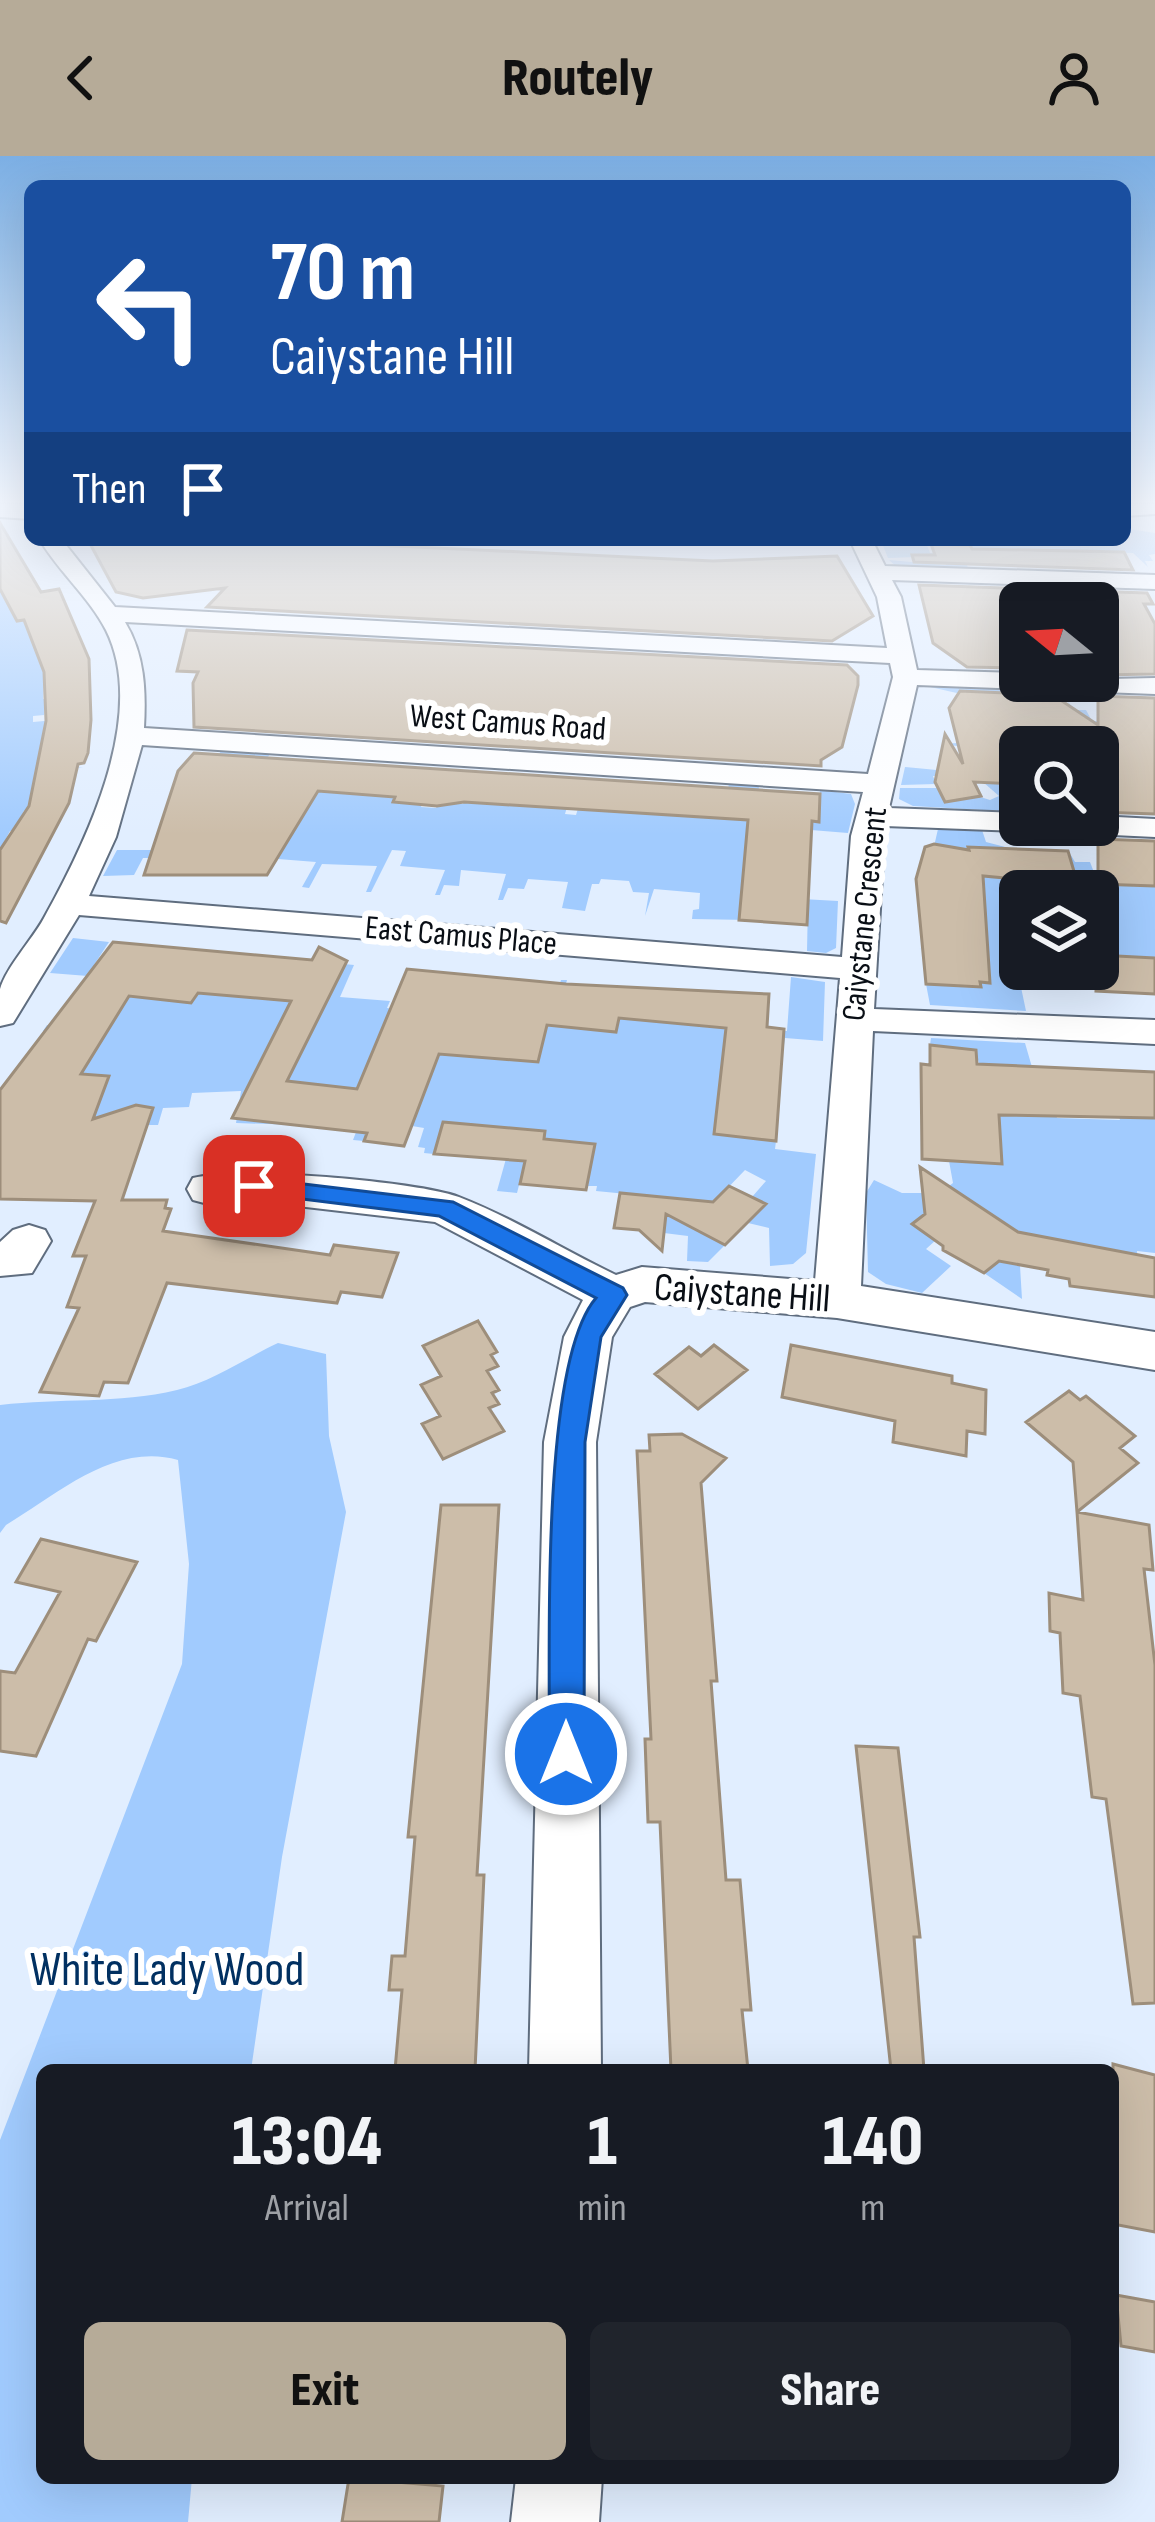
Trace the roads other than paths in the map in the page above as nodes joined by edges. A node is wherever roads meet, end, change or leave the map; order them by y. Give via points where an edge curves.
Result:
1 (109, 614) edge
2 (115, 614) edge
3 (891, 614) edge
4 (905, 666) junction
5 (999, 678) edge
6 (1119, 685) edge
7 (1155, 686) edge
8 (133, 736) junction
9 (874, 800) junction
10 (999, 819) edge
11 (1119, 826) edge
12 (1155, 828) edge
13 (65, 904) junction
14 (858, 969) junction
15 (0, 1015) edge
16 (854, 1018) junction
17 (1155, 1032) edge
18 (208, 1190) dead end
19 (614, 1295) junction
20 (837, 1300) junction
21 (1155, 1351) edge
22 (565, 2064) edge
23 (558, 2484) edge
24 (555, 2522) edge

1 - 8 street via 133,677
2 - 4 street
3 - 4 street
4 - 5 street
4 - 9 street, Caiystane Crescent
6 - 7 street
8 - 9 street, West Camus Road
8 - 13 street via 109,812
9 - 10 street, West Camus Road
9 - 14 street, Caiystane Crescent
11 - 12 street
13 - 14 street, East Camus Place
13 - 15 street
14 - 16 street, Caiystane Crescent
16 - 17 street
16 - 20 street, Caiystane Crescent
18 - 19 street, Caiystane Hill via 254,1186 444,1208
19 - 20 street, Caiystane Hill via 642,1284
19 - 22 street via 588,1337 570,1442
20 - 21 street, Caiystane Hill
23 - 24 street

